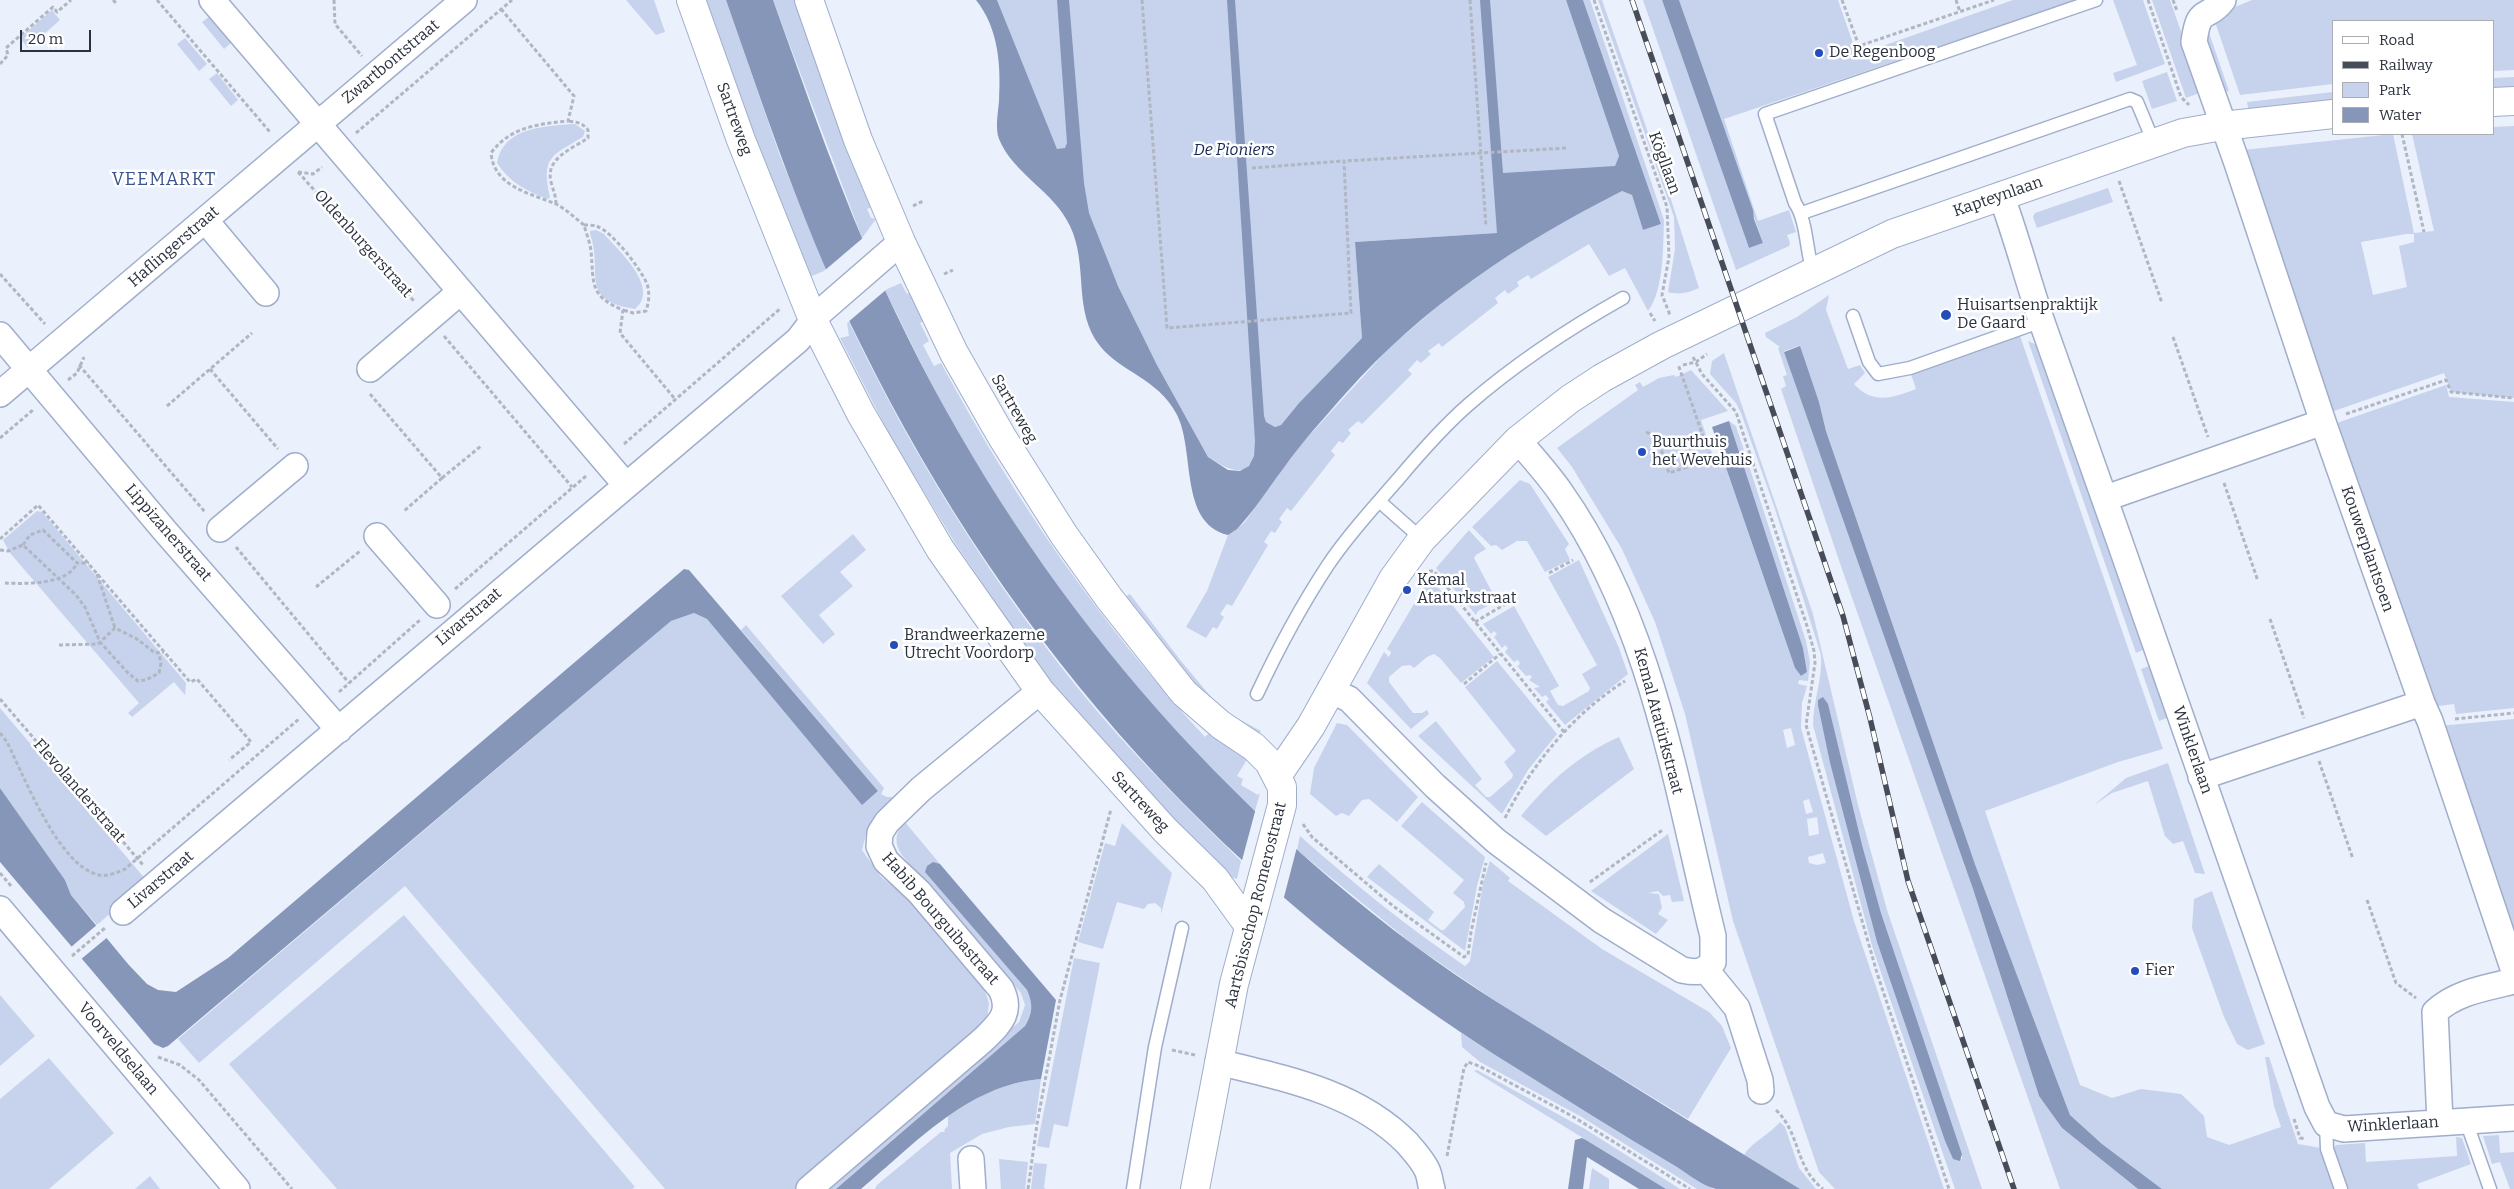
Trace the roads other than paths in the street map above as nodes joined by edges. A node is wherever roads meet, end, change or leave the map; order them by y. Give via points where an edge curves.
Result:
1 (212, 0) edge
2 (464, 0) edge
3 (691, 0) edge
4 (809, 0) edge
5 (2096, 0) edge
6 (2223, 0) edge
7 (2514, 101) edge
8 (2494, 102) edge
9 (2332, 114) edge
10 (318, 124) junction
11 (2222, 126) junction
12 (2154, 143) junction
13 (2001, 196) junction
14 (1802, 213) junction
15 (205, 220) junction
16 (895, 247) junction
17 (1813, 272) junction
18 (460, 292) junction
19 (266, 293) dead end
20 (1623, 298) dead end
21 (821, 312) junction
22 (1853, 316) dead end
23 (2042, 321) junction
24 (0, 335) edge
25 (30, 369) junction
26 (369, 380) road end
27 (0, 394) edge
28 (2323, 422) junction
29 (1518, 440) junction
30 (294, 467) road end
31 (625, 484) junction
32 (2106, 498) junction
33 (1379, 501) junction
34 (220, 529) road end
35 (1422, 540) junction
36 (370, 542) road end
37 (437, 605) road end
38 (1330, 690) junction
39 (1040, 691) junction
40 (1257, 694) dead end
41 (2426, 712) junction
42 (332, 723) junction
43 (1277, 776) junction
44 (2201, 777) junction
45 (0, 909) edge
46 (122, 912) road end
47 (1249, 926) junction
48 (1182, 928) dead end
49 (1706, 970) junction
50 (2514, 971) edge
51 (2514, 981) edge
52 (1218, 1062) junction
53 (1761, 1091) road end
54 (2514, 1118) edge
55 (2466, 1121) junction
56 (2440, 1122) junction
57 (2326, 1124) junction
58 (971, 1160) dead end
59 (1429, 1179) edge
60 (237, 1189) edge
61 (809, 1189) edge
62 (973, 1189) edge
63 (1133, 1189) edge
64 (1195, 1189) edge
65 (2341, 1189) edge
66 (2490, 1189) edge

1 - 10 street
2 - 10 street, Zwartbontstraat
3 - 21 street, Sartreweg via 741,140
4 - 16 street, Sartreweg
5 - 14 lane via 1765,114 1795,203
6 - 11 street, Kouwerplantsoen via 2196,22 2194,42
7 - 8 street
9 - 11 street, Kapteynlaan
10 - 15 street, Haflingerstraat via 292,162
10 - 18 street
11 - 12 street, Kapteynlaan
11 - 28 street, Kouwerplantsoen
12 - 13 street, Kapteynlaan
12 - 14 lane via 2138,102 2130,99
13 - 17 street, Kapteynlaan via 1892,234
13 - 23 street, Winklerlaan
14 - 17 lane
15 - 19 street
15 - 25 street, Haflingerstraat
16 - 21 street
16 - 43 street, Sartreweg via 1002,437 1064,535 1109,598 1184,693 1221,726 1262,754
17 - 29 street, Kapteynlaan via 1602,378
18 - 26 street
18 - 31 street
20 - 33 lane via 1550,342 1467,406
21 - 31 street, Livarstraat via 798,340
21 - 39 street, Sartreweg via 860,414 940,549
22 - 23 lane via 1870,362 1878,374 1910,368
23 - 32 street, Winklerlaan
24 - 25 street, Lippizanerstraat
25 - 27 street
25 - 42 street, Lippizanerstraat
28 - 32 street
28 - 41 street, Kouwerplantsoen
29 - 35 street
29 - 49 street, Kemal Atatürkstraat via 1561,493 1597,554 1647,670 1713,936 1713,962
30 - 34 street
31 - 42 street, Livarstraat
32 - 44 street, Winklerlaan
33 - 35 lane
33 - 40 lane via 1329,564 1279,648
35 - 38 street via 1393,579
36 - 37 street
38 - 43 street via 1311,726
38 - 49 street via 1348,699 1435,786 1496,841 1569,897 1682,970 1696,973
39 - 47 street, Sartreweg via 1165,830 1215,879
39 - 61 street, Habib Bourguibastraat via 921,789 880,833 879,846 886,861 919,892 1001,989 1006,1000 1005,1014 983,1040
41 - 44 street
41 - 50 street, Kouwerplantsoen
42 - 46 street, Livarstraat via 158,883
43 - 47 street, Aartsbisschop Romerostraat via 1290,816 1258,890
44 - 57 street, Winklerlaan via 2316,1107
45 - 60 street, Voorveldselaan
47 - 52 street, Aartsbisschop Romerostraat
48 - 63 lane via 1155,1047
49 - 53 street via 1737,1008
51 - 56 street via 2448,1001 2435,1012
52 - 59 street via 1272,1074 1324,1091 1390,1126 1414,1151
52 - 64 street, Aartsbisschop Romerostraat
54 - 55 street, Winklerlaan
55 - 56 street, Winklerlaan
55 - 66 lane
56 - 57 street, Winklerlaan via 2344,1129
57 - 65 lane via 2327,1149
58 - 62 street

